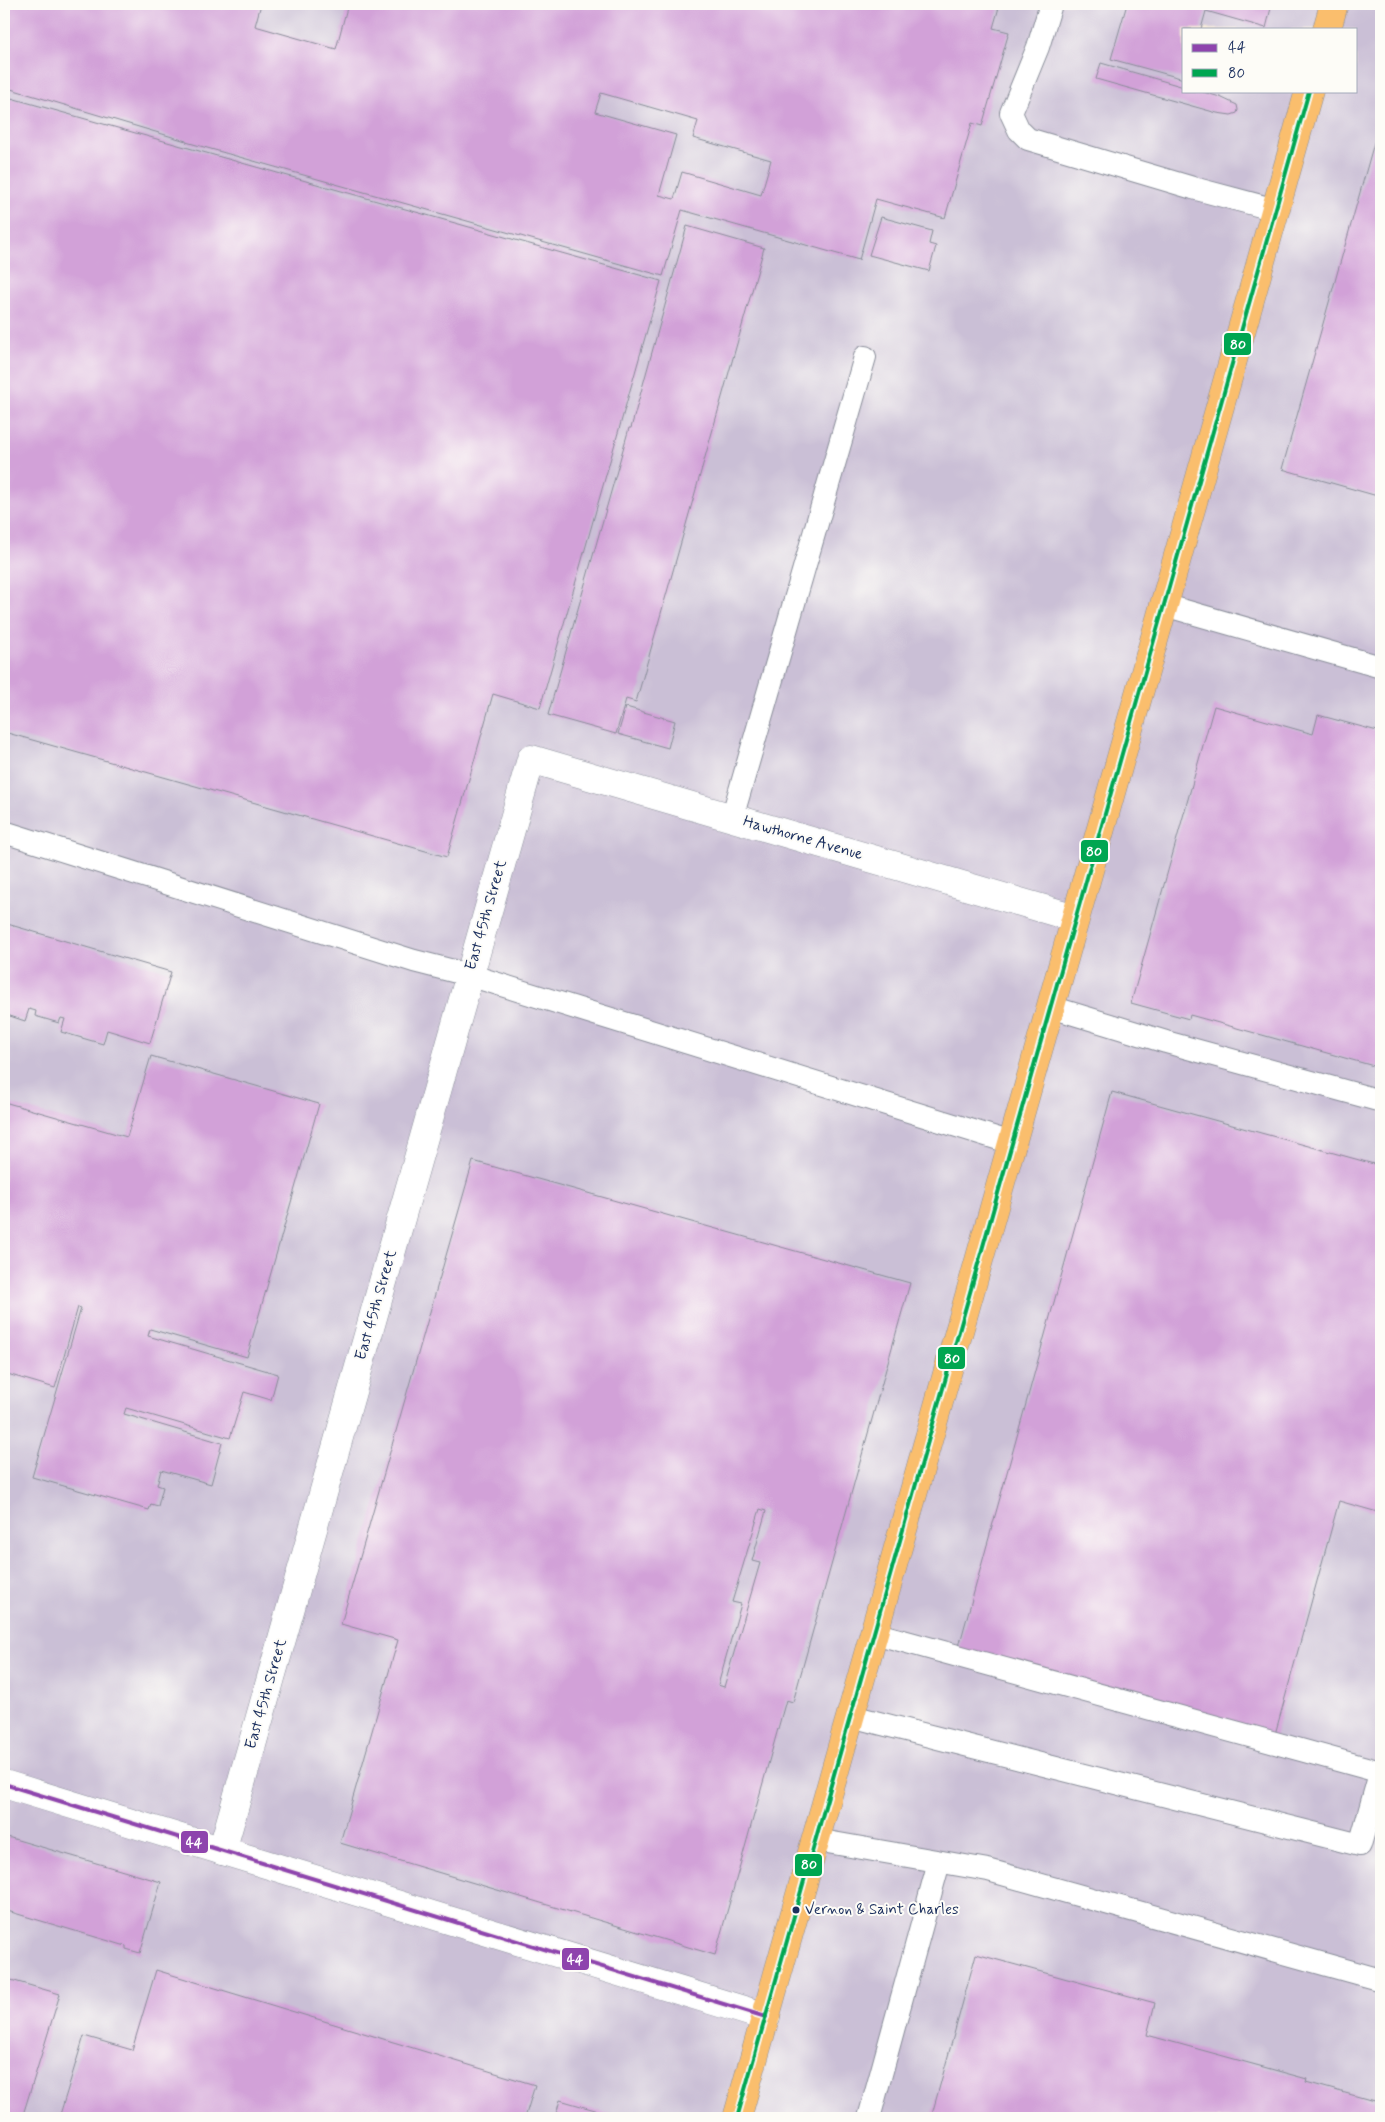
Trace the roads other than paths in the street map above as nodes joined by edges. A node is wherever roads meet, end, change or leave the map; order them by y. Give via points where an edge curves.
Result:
1 (1051, 4) edge
2 (1334, 4) edge
3 (1327, 28) edge
4 (1309, 92) edge
5 (1276, 210) junction
6 (865, 357) dead end
7 (1164, 605) junction
8 (1381, 667) edge
9 (530, 759) joint
10 (732, 818) junction
11 (4, 832) edge
12 (1075, 918) junction
13 (469, 975) junction
14 (1050, 1007) junction
15 (1381, 1101) edge
16 (1012, 1142) junction
17 (874, 1633) junction
18 (851, 1716) junction
19 (1381, 1771) edge
20 (4, 1784) edge
21 (816, 1840) junction
22 (222, 1850) junction
23 (939, 1862) junction
24 (1381, 1980) edge
25 (766, 2017) junction
26 (737, 2118) edge
27 (869, 2118) edge

1 - 5 lane via 1038,47 1011,113 1019,130 1028,139
2 - 3 main road
4 - 5 main road
5 - 7 main road
6 - 10 lane
7 - 8 lane
7 - 12 main road
9 - 10 street, Hawthorne Avenue
9 - 13 street, East 45th Street
10 - 12 street, Hawthorne Avenue
11 - 13 lane via 414,961
12 - 14 main road
13 - 16 lane
13 - 22 street, East 45th Street
14 - 15 lane
14 - 16 main road
16 - 17 main road
17 - 18 main road
17 - 19 lane
18 - 19 lane via 1360,1845
18 - 21 main road
20 - 22 street
21 - 23 lane
21 - 25 main road
22 - 25 street
23 - 24 lane via 988,1870
23 - 27 lane
25 - 26 main road

